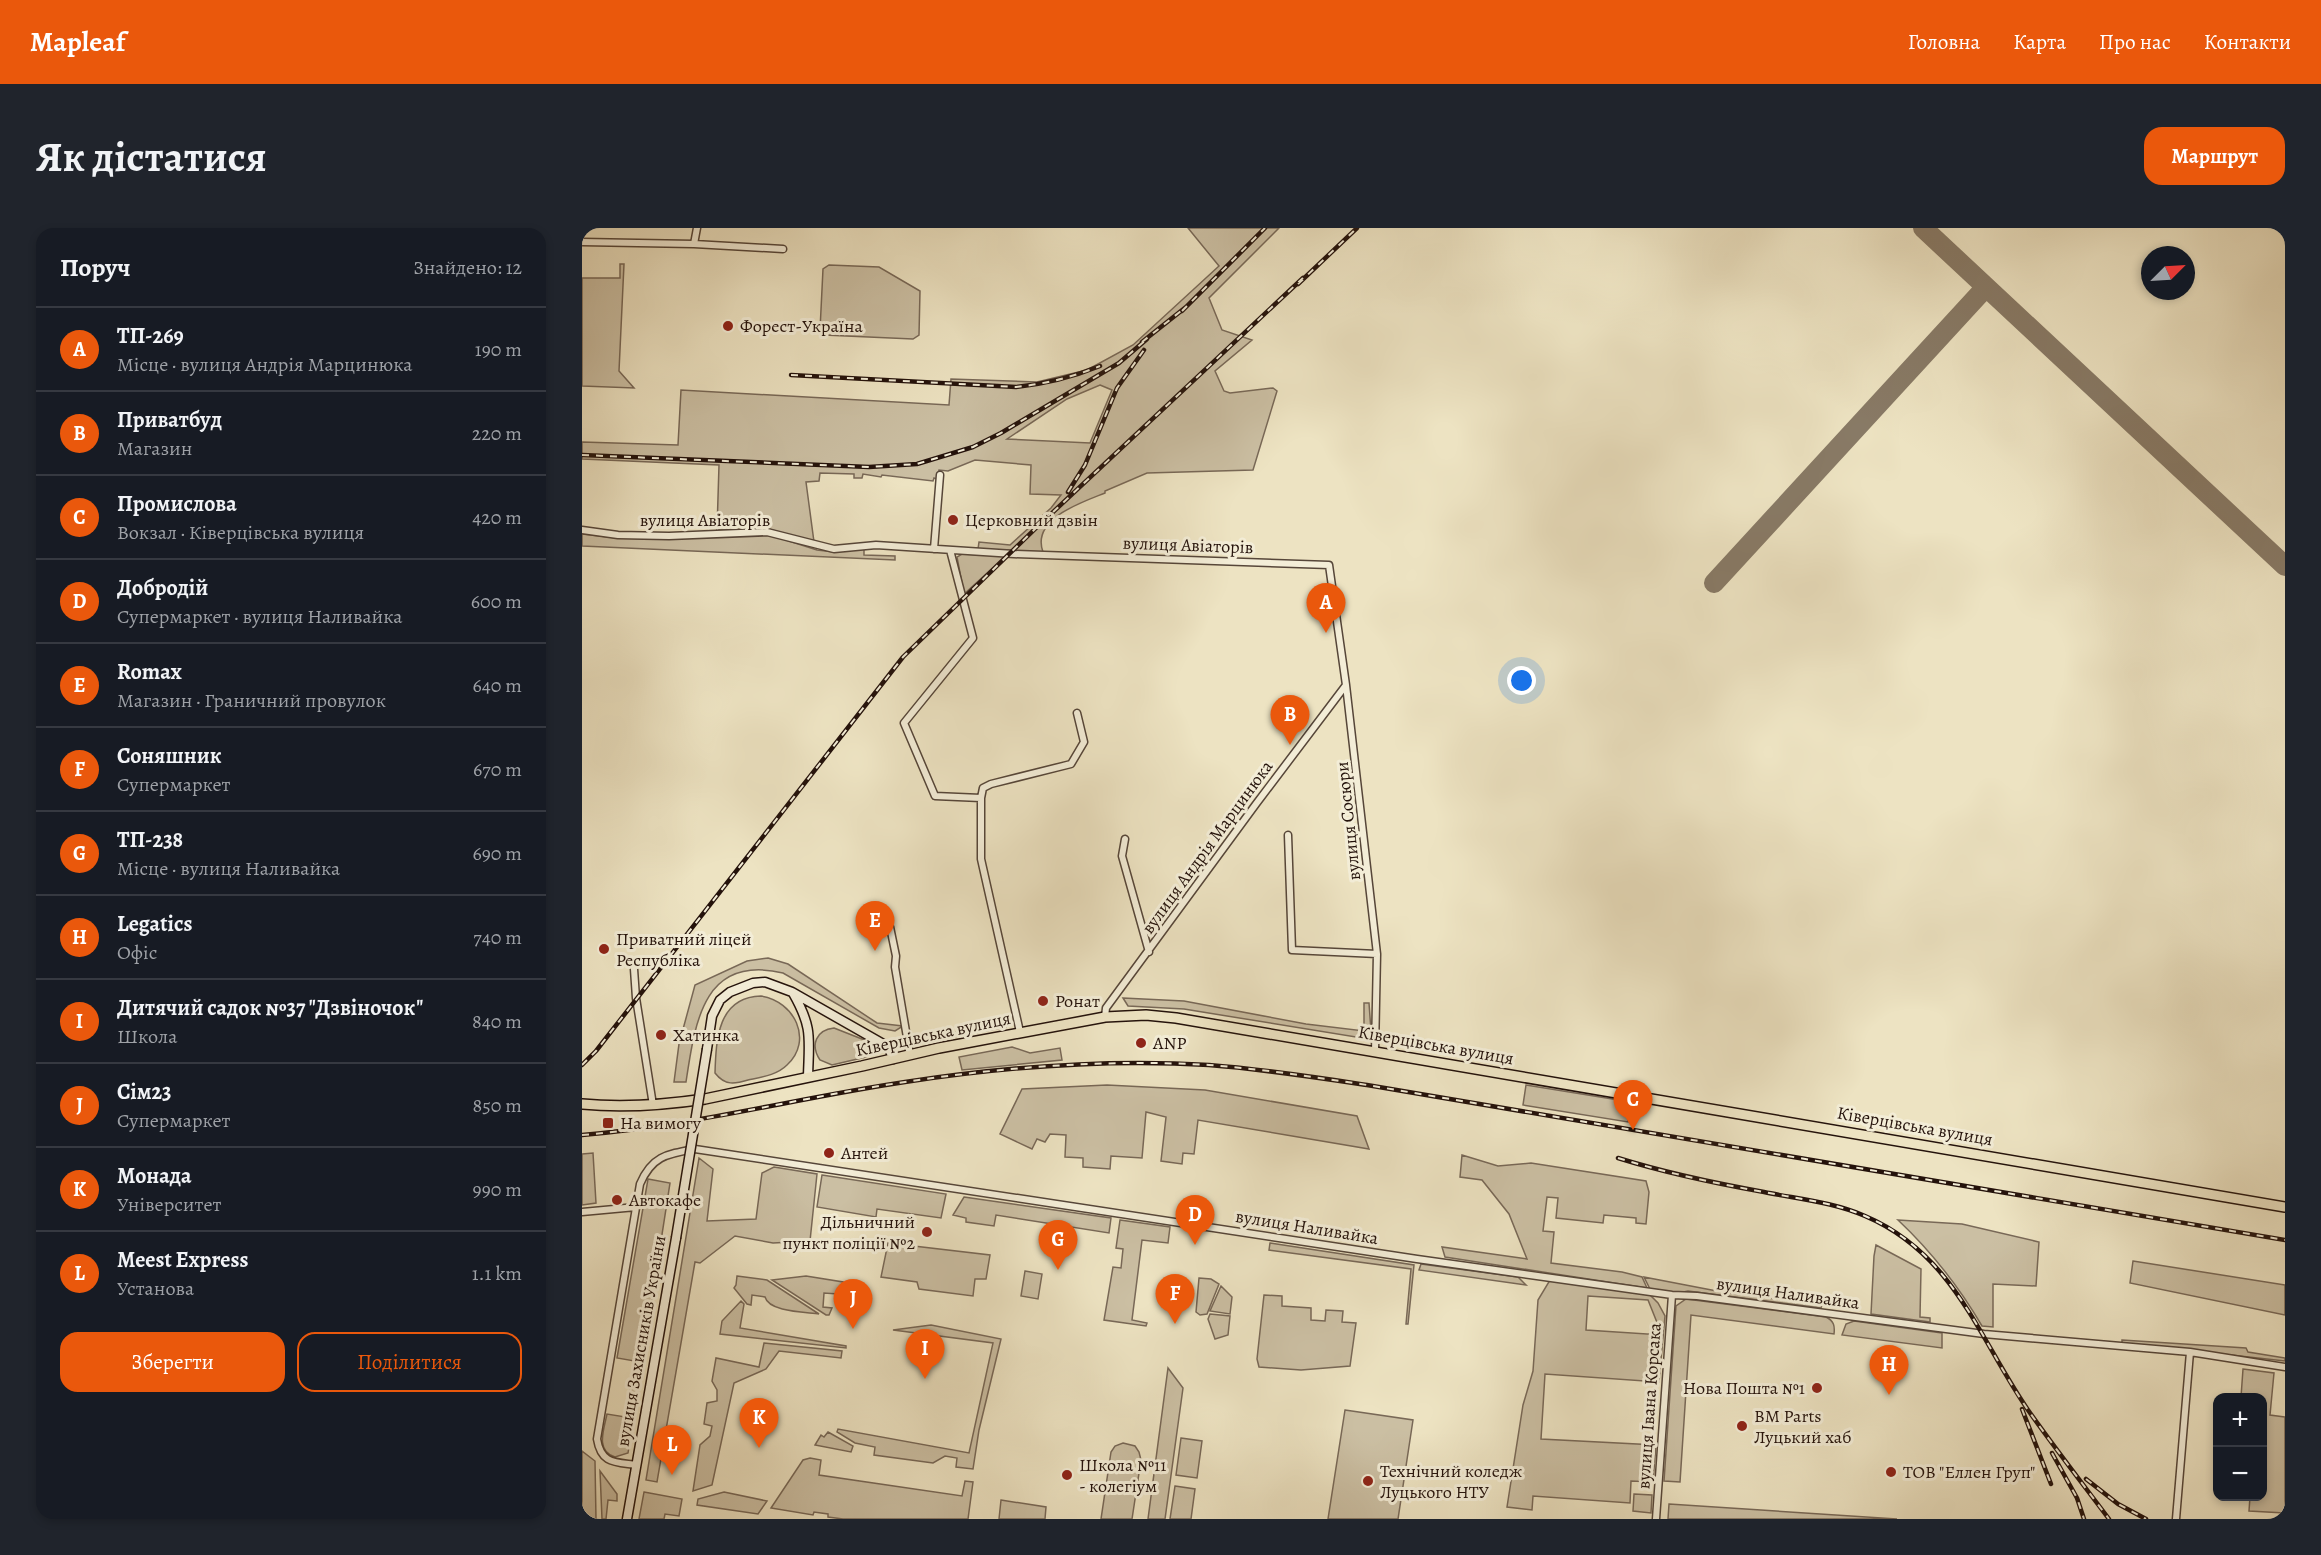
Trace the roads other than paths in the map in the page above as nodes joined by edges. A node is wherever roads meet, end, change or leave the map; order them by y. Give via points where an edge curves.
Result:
1 (697, 228) edge
2 (582, 242) edge
3 (694, 244) junction
4 (783, 249) dead end
5 (940, 475) dead end
6 (582, 530) edge
7 (934, 549) junction
8 (951, 550) junction
9 (1346, 686) junction
10 (1077, 713) dead end
11 (981, 798) junction
12 (1288, 835) dead end
13 (1125, 838) dead end
14 (890, 927) dead end
15 (1149, 952) junction
16 (1377, 954) junction
17 (634, 969) dead end
18 (792, 992) junction
19 (1105, 1017) junction
20 (1020, 1032) junction
21 (1375, 1051) junction
22 (910, 1055) junction
23 (893, 1059) junction
24 (808, 1077) junction
25 (582, 1104) edge
26 (653, 1105) junction
27 (636, 1207) junction
28 (2285, 1207) edge
29 (582, 1212) edge
30 (1672, 1295) junction
31 (2190, 1352) junction
32 (2285, 1367) edge
33 (636, 1465) junction
34 (627, 1519) edge
35 (1656, 1519) edge
36 (2176, 1519) edge

1 - 3 street
2 - 3 street
3 - 4 street
5 - 7 street
6 - 7 street, вулиця Авіаторів via 669,536 767,532 834,549 876,545
7 - 8 street, вулиця Авіаторів
8 - 9 street, вулиця Авіаторів via 1329,565
8 - 11 street via 973,638 904,723 935,796
9 - 15 street, вулиця Андрія Марцинюка
9 - 16 street, вулиця Сосюри
10 - 11 street via 1084,742 1071,764 991,784 983,788
11 - 20 street via 981,859
12 - 16 street via 1292,950
13 - 15 street, вулиця Андрія Марцинюка via 1122,856
14 - 22 street
15 - 19 street, вулиця Андрія Марцинюка via 1106,1008
16 - 21 street, вулиця Сосюри
17 - 26 street
18 - 23 main road, вулиця Захисників України via 885,1045
18 - 24 main road via 806,1016 810,1033
18 - 33 main road, вулиця Захисників України, bridge via 765,982 753,983 720,1000 712,1016
19 - 20 main road, Ківерцівська вулиця
19 - 21 main road, Ківерцівська вулиця via 1176,1018
20 - 22 main road, Ківерцівська вулиця
21 - 28 main road, Ківерцівська вулиця
22 - 23 main road, Ківерцівська вулиця
23 - 24 main road, Ківерцівська вулиця
24 - 26 main road, Ківерцівська вулиця via 705,1099
25 - 26 main road, Ківерцівська вулиця
27 - 29 street
27 - 30 street, вулиця Наливайка via 640,1184 650,1166 671,1153 695,1149
27 - 33 street, вулиця Наливайка via 597,1439 598,1448 610,1461
30 - 31 street, вулиця Наливайка via 1984,1334
30 - 35 street, вулиця Івана Корсака
31 - 32 street, вулиця Наливайка
31 - 36 street
33 - 34 main road, вулиця Захисників України

